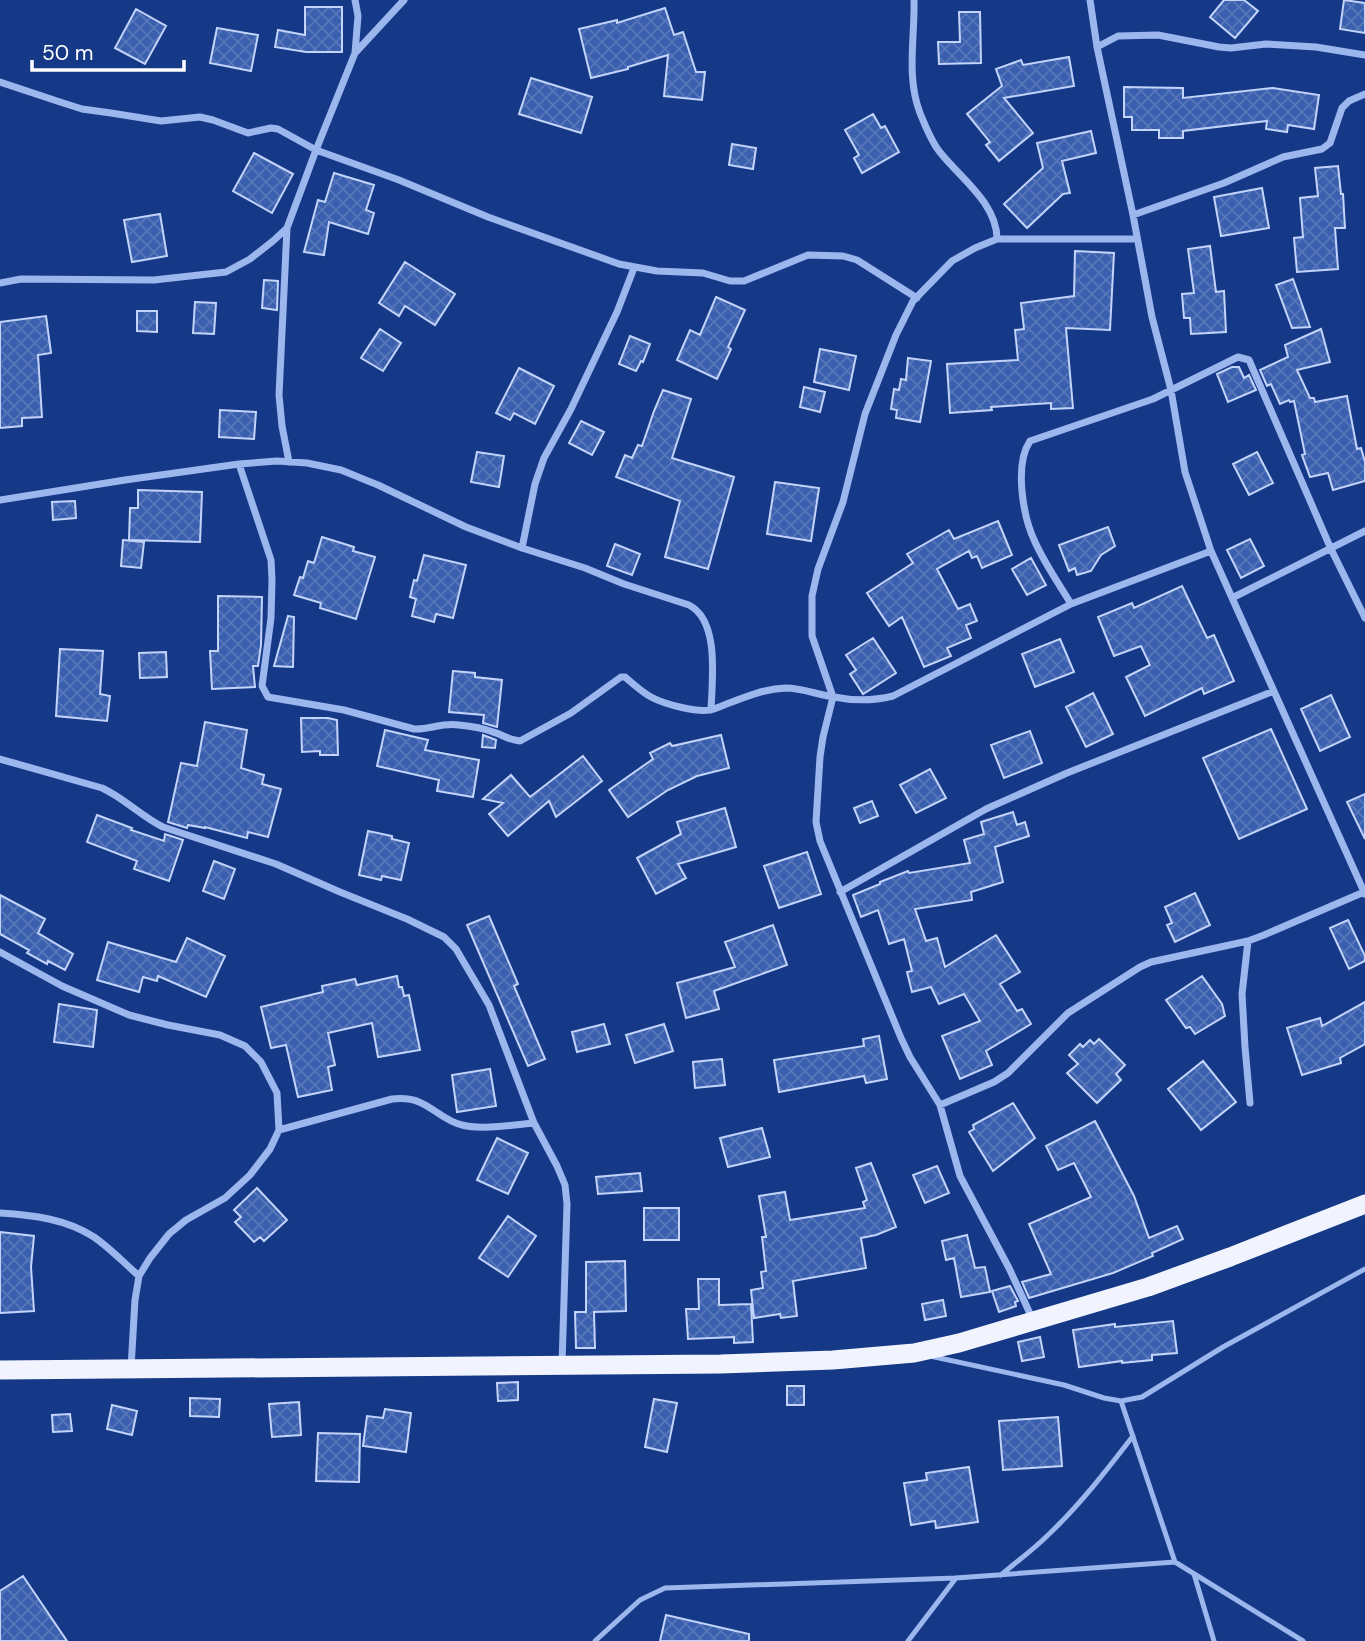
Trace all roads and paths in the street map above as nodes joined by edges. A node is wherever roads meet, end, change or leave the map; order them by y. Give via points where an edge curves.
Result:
1 (355, 0) edge
2 (404, 0) edge
3 (914, 0) edge
4 (1090, 0) edge
5 (1097, 47) junction
6 (355, 53) junction
7 (1365, 55) edge
8 (0, 82) edge
9 (1365, 94) edge
10 (316, 150) junction
11 (1133, 215) junction
12 (287, 228) junction
13 (997, 239) junction
14 (1137, 239) junction
15 (634, 268) junction
16 (0, 283) edge
17 (917, 298) junction
18 (1171, 390) junction
19 (289, 462) junction
20 (239, 464) junction
21 (0, 500) edge
22 (1365, 531) edge
23 (522, 548) junction
24 (1331, 549) junction
25 (1211, 551) junction
26 (1232, 598) junction
27 (1071, 604) junction
28 (1365, 618) edge
29 (1273, 691) junction
30 (833, 697) junction
31 (712, 710) junction
32 (0, 759) edge
33 (840, 892) junction
34 (1364, 893) edge
35 (1248, 941) junction
36 (0, 952) edge
37 (1250, 1103) dead end
38 (940, 1105) junction
39 (534, 1124) junction
40 (279, 1130) junction
41 (1365, 1204) edge
42 (0, 1213) edge
43 (1365, 1269) edge
44 (139, 1276) junction
45 (1034, 1322) junction
46 (914, 1353) junction
47 (562, 1365) junction
48 (131, 1369) junction
49 (0, 1370) edge
50 (1121, 1401) junction
51 (1133, 1436) junction
52 (1175, 1562) junction
53 (1194, 1574) junction
54 (1001, 1575) junction
55 (956, 1578) junction
56 (595, 1641) edge
57 (908, 1641) edge
58 (1214, 1641) edge
59 (1303, 1641) edge

1 - 6 street
2 - 6 street
3 - 13 street via 912,60 919,111 938,150 989,211 997,226
4 - 5 street
5 - 7 street via 1118,36 1158,35 1219,47 1266,44
5 - 11 street
6 - 10 street
8 - 10 street via 102,112 161,121 200,117 248,132 278,129
9 - 11 street via 1342,108 1330,143 1322,149 1283,157
10 - 12 street
10 - 15 street
11 - 14 street
12 - 16 street via 226,272 154,280 21,279
12 - 19 street via 279,395
13 - 14 street
13 - 17 street via 952,261
14 - 18 street
15 - 17 street via 744,281 808,255 843,256
15 - 23 street via 544,458
17 - 30 street via 896,335 865,414 812,596 812,636
18 - 24 street via 1238,357 1249,360
18 - 25 street via 1185,472
18 - 27 street via 1037,438 1024,449 1023,499 1029,526
19 - 20 street
19 - 23 street via 341,470
20 - 21 street
20 - 31 street via 271,560 269,648 262,686 268,697 344,710 414,729 461,725 520,741 571,713 621,677 663,702
22 - 24 street
23 - 31 street via 696,608 712,649
24 - 26 street
24 - 28 street
25 - 26 street
25 - 27 street
26 - 29 street
27 - 30 street via 892,696 876,700
29 - 33 street via 986,809
29 - 34 street
30 - 31 street via 789,688 767,690
30 - 33 street via 820,757 816,822
32 - 39 street via 102,788 163,827 276,864 444,937 489,1005
33 - 38 street via 901,1038
34 - 35 street
35 - 37 street via 1242,994
35 - 38 street via 1151,961 1068,1013 994,1083
36 - 40 street via 129,1015 220,1035 245,1046 261,1062 277,1093
38 - 45 street via 960,1176
39 - 40 street via 473,1127 454,1122 421,1102 392,1098
39 - 47 street via 565,1185
40 - 44 street via 250,1175 225,1198 169,1234
41 - 45 highway via 1148,1287
42 - 44 street via 56,1220 76,1228 106,1246
43 - 50 lane via 1142,1397
44 - 48 street
45 - 46 highway
46 - 47 highway via 734,1364
46 - 50 lane
47 - 48 highway
48 - 49 highway
50 - 51 lane
51 - 52 lane
51 - 54 lane via 1046,1537
52 - 53 lane
52 - 54 lane
53 - 58 lane
53 - 59 lane
54 - 55 lane
55 - 56 lane via 665,1588 640,1600
55 - 57 lane

